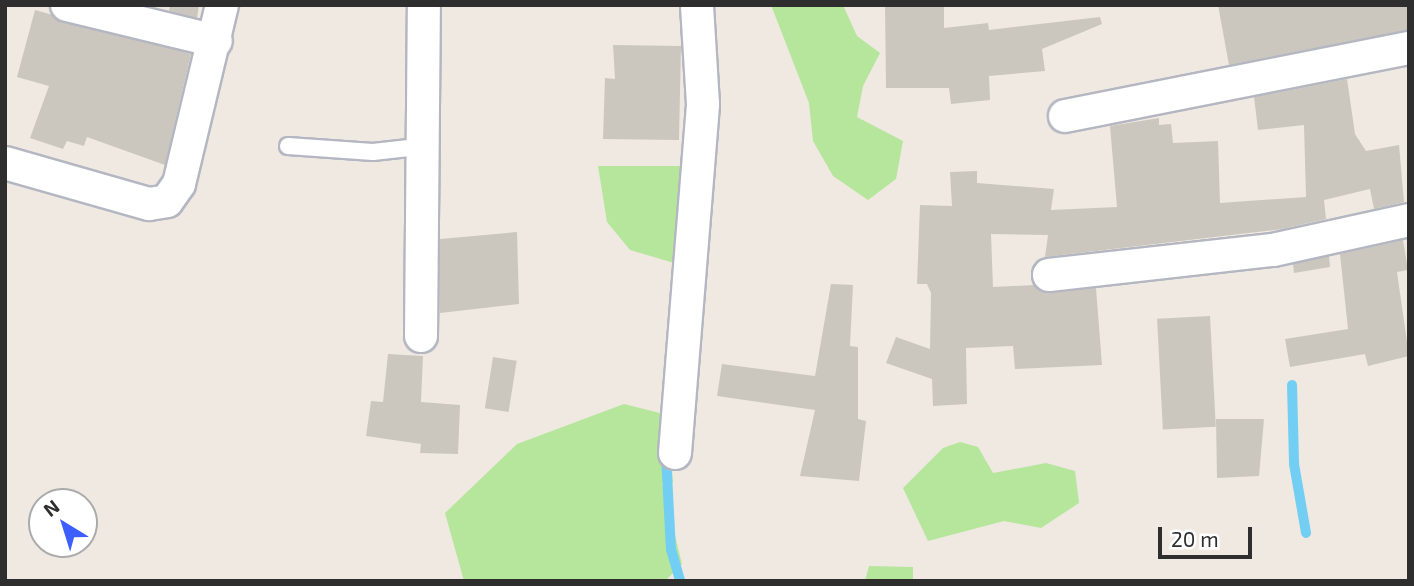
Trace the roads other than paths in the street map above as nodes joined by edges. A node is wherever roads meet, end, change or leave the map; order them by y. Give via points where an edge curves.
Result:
1 (67, 5) edge
2 (222, 5) edge
3 (424, 5) edge
4 (697, 5) edge
5 (216, 41) junction
6 (1409, 48) edge
7 (1065, 116) dead end
8 (288, 146) dead end
9 (427, 146) junction
10 (5, 163) edge
11 (1409, 220) edge
12 (1049, 275) dead end
13 (421, 337) dead end
14 (674, 453) dead end

1 - 5 street
2 - 5 street
3 - 9 street
4 - 14 street via 703,104
5 - 10 street via 179,184 167,201 149,204
6 - 7 street
8 - 9 lane via 373,152
9 - 13 street
11 - 12 street via 1273,250

